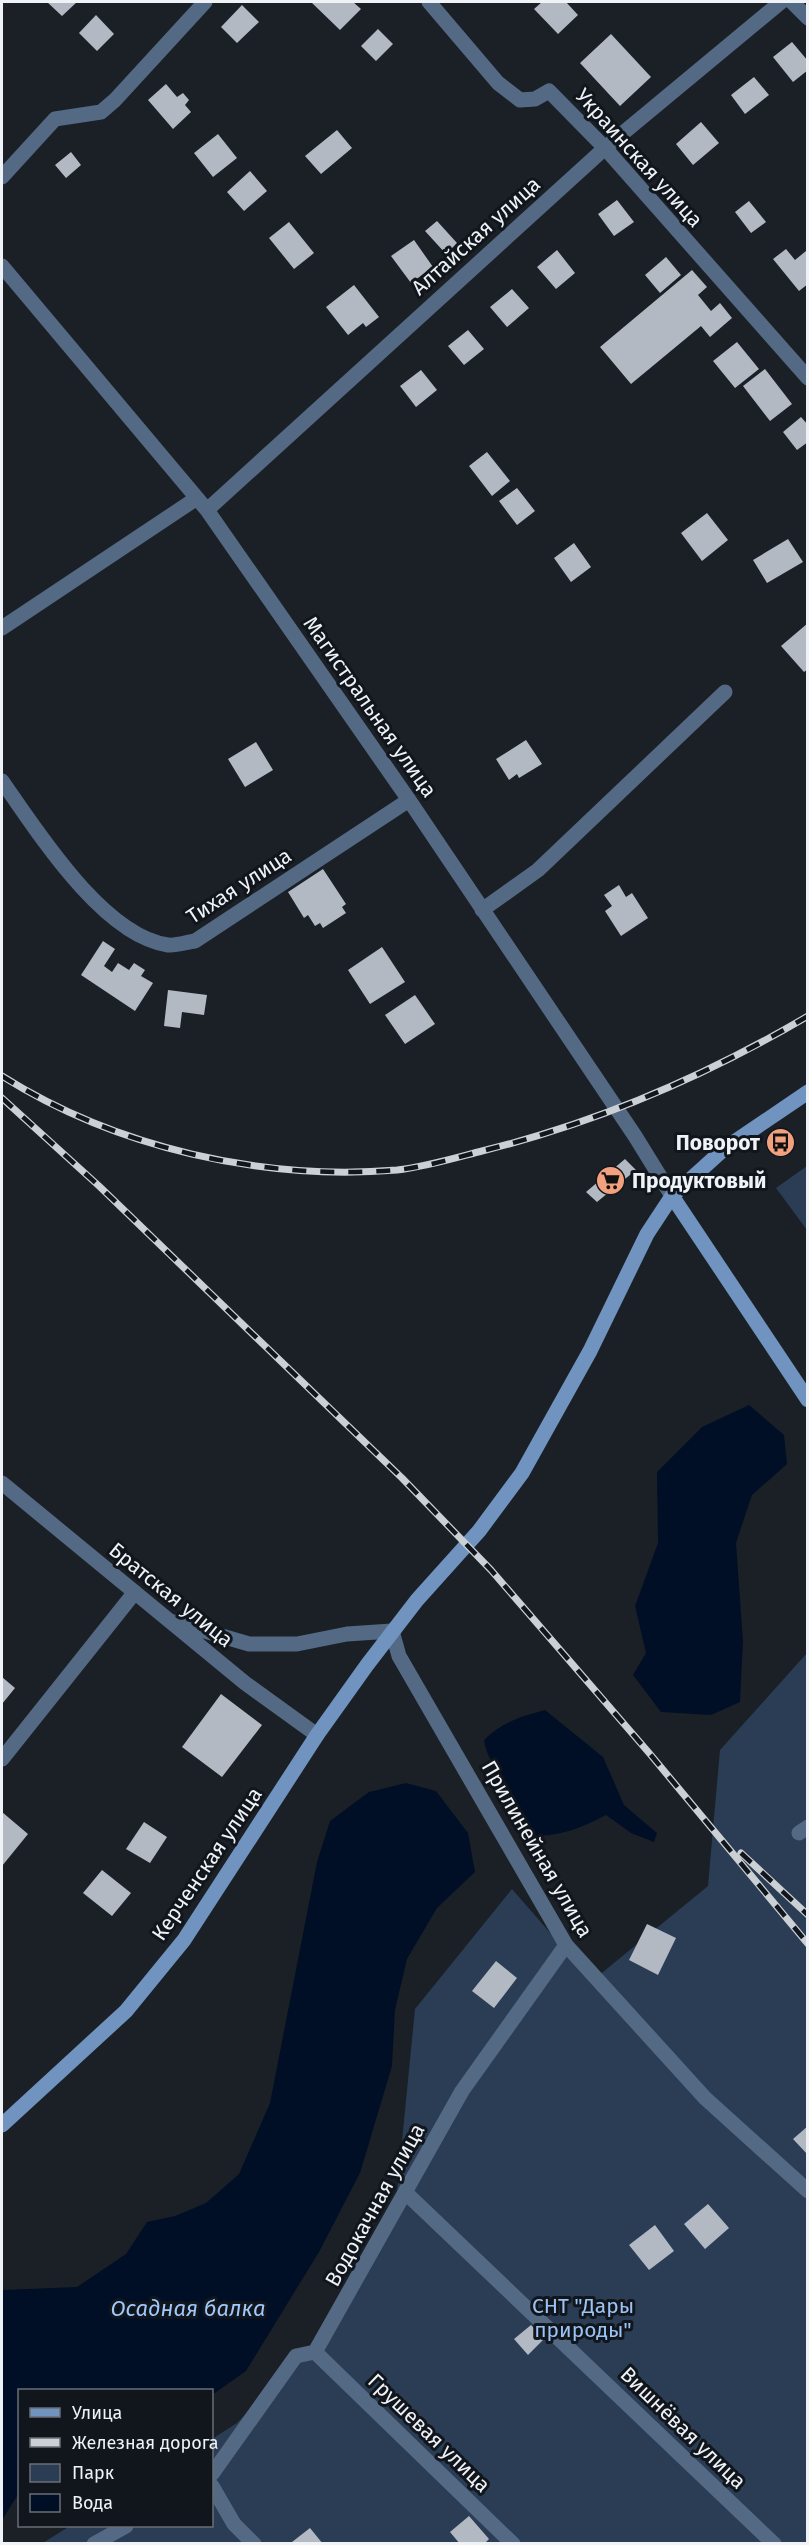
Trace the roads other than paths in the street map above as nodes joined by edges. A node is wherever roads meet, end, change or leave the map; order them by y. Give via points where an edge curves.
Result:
1 (205, 2) edge
2 (429, 2) edge
3 (781, 2) edge
4 (792, 2) edge
5 (807, 18) edge
6 (605, 148) junction
7 (2, 177) edge
8 (2, 266) edge
9 (807, 378) edge
10 (202, 504) junction
11 (2, 628) edge
12 (725, 692) dead end
13 (2, 781) edge
14 (409, 800) junction
15 (482, 909) junction
16 (807, 1092) edge
17 (672, 1196) junction
18 (807, 1400) edge
19 (2, 1483) edge
20 (135, 1592) junction
21 (174, 1622) junction
22 (392, 1631) junction
23 (317, 1735) junction
24 (2, 1759) edge
25 (566, 1945) junction
26 (2, 2125) edge
27 (807, 2191) edge
28 (407, 2194) junction
29 (315, 2352) junction
30 (213, 2473) edge
31 (213, 2488) edge
32 (124, 2527) edge
33 (94, 2544) edge
34 (254, 2544) edge
35 (513, 2544) edge
36 (774, 2544) edge

1 - 7 street via 101,112 55,119
2 - 6 street, Украинская улица via 498,83 520,100 535,99 549,91
3 - 6 street, Алтайская улица
4 - 5 street
6 - 9 street, Украинская улица
6 - 10 street, Алтайская улица
8 - 10 street, Магистральная улица
10 - 11 street, Алтайская улица
10 - 14 street, Магистральная улица
12 - 15 street via 538,870
13 - 14 street, Тихая улица via 84,892 118,922 168,945 195,941
14 - 15 street, Магистральная улица
15 - 17 street, Магистральная улица
16 - 17 street, Керченская улица via 724,1149
17 - 18 street
17 - 22 street, Керченская улица via 647,1234 590,1352 522,1473 479,1531
19 - 20 street, Братская улица
20 - 21 street, Братская улица
20 - 24 street
21 - 22 street via 249,1644 297,1644 347,1634
21 - 23 street, Братская улица via 245,1683
22 - 23 street, Керченская улица
22 - 25 street, Прилинейная улица via 399,1656
23 - 26 street, Керченская улица via 184,1940 126,2011
25 - 27 street, Прилинейная улица via 705,2098
25 - 28 street, Водокачная улица via 462,2091
28 - 29 street, Водокачная улица
28 - 36 street, Вишнёвая улица
29 - 30 street via 296,2356
29 - 35 street, Грушевая улица
31 - 34 street via 234,2524
32 - 33 street

